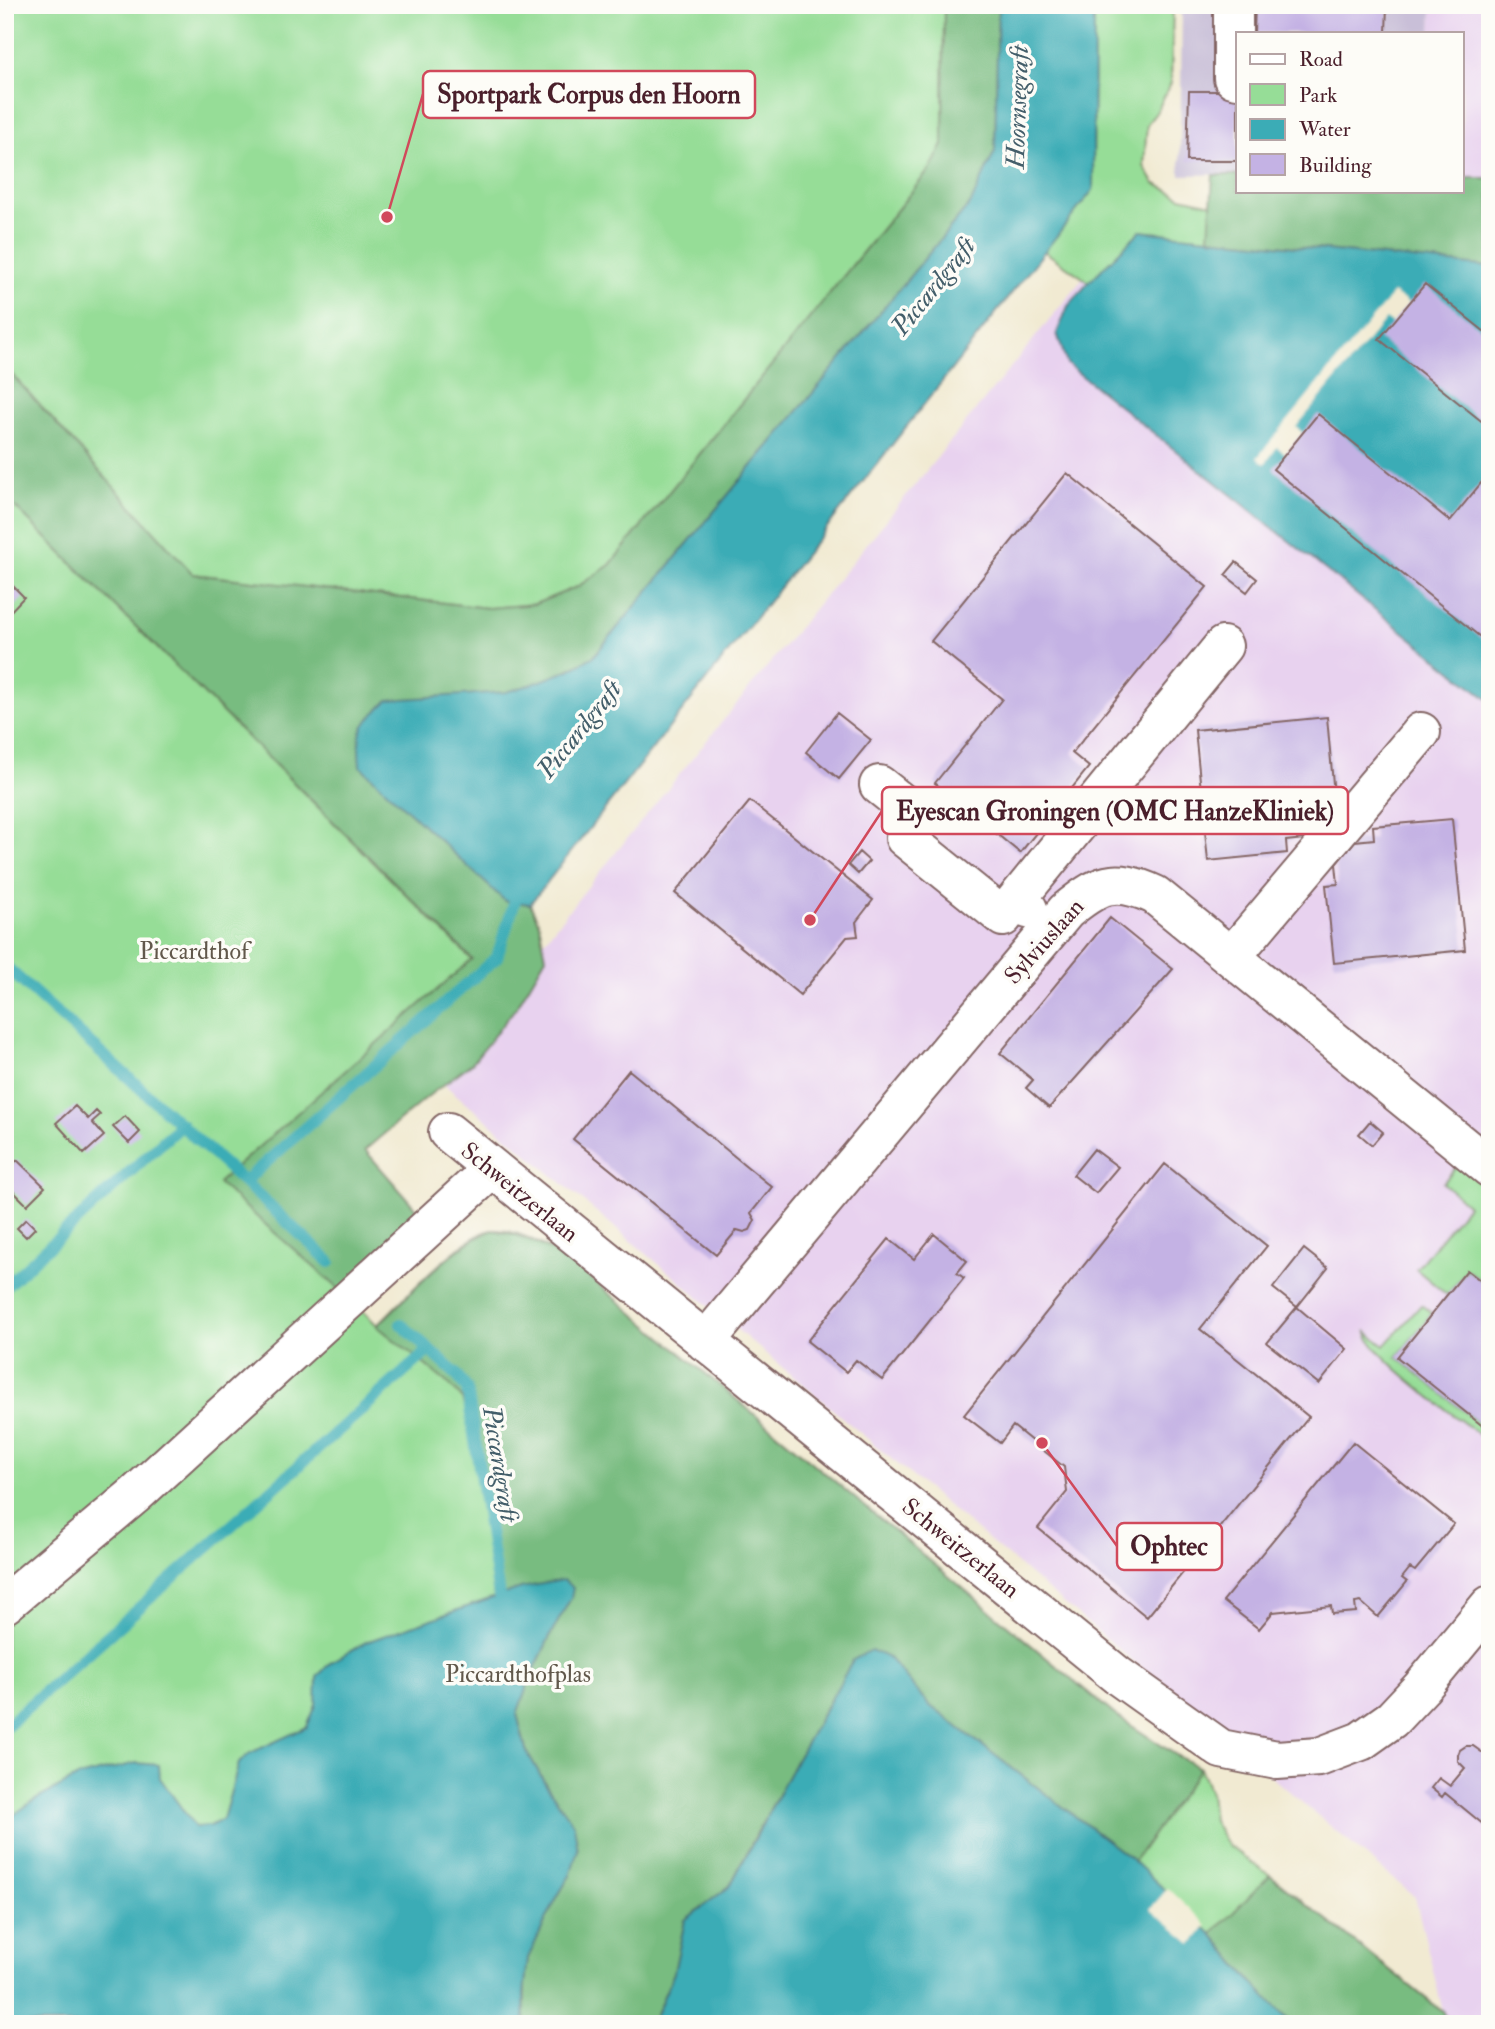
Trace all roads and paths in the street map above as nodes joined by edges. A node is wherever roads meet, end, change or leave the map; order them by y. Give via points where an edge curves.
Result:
1 (1233, 5) edge
2 (1236, 79) edge
3 (1223, 646) dead end
4 (1421, 732) dead end
5 (879, 785) dead end
6 (1016, 900) junction
7 (1051, 928) junction
8 (1231, 957) junction
9 (448, 1132) dead end
10 (1490, 1168) edge
11 (492, 1169) junction
12 (705, 1342) junction
13 (5, 1604) edge
14 (1487, 1616) edge

1 - 2 street
3 - 6 street
4 - 8 street
5 - 6 street via 908,808 905,838 1003,917
6 - 7 street
7 - 8 street, Sylviuslaan via 1100,886 1136,886 1155,895
7 - 12 street, Sylviuslaan
8 - 10 street, Sylviuslaan
9 - 11 street, Schweitzerlaan
11 - 12 street, Schweitzerlaan
11 - 13 street via 136,1493
12 - 14 street, Schweitzerlaan via 1117,1675 1221,1749 1277,1760 1320,1757 1361,1741 1392,1719

